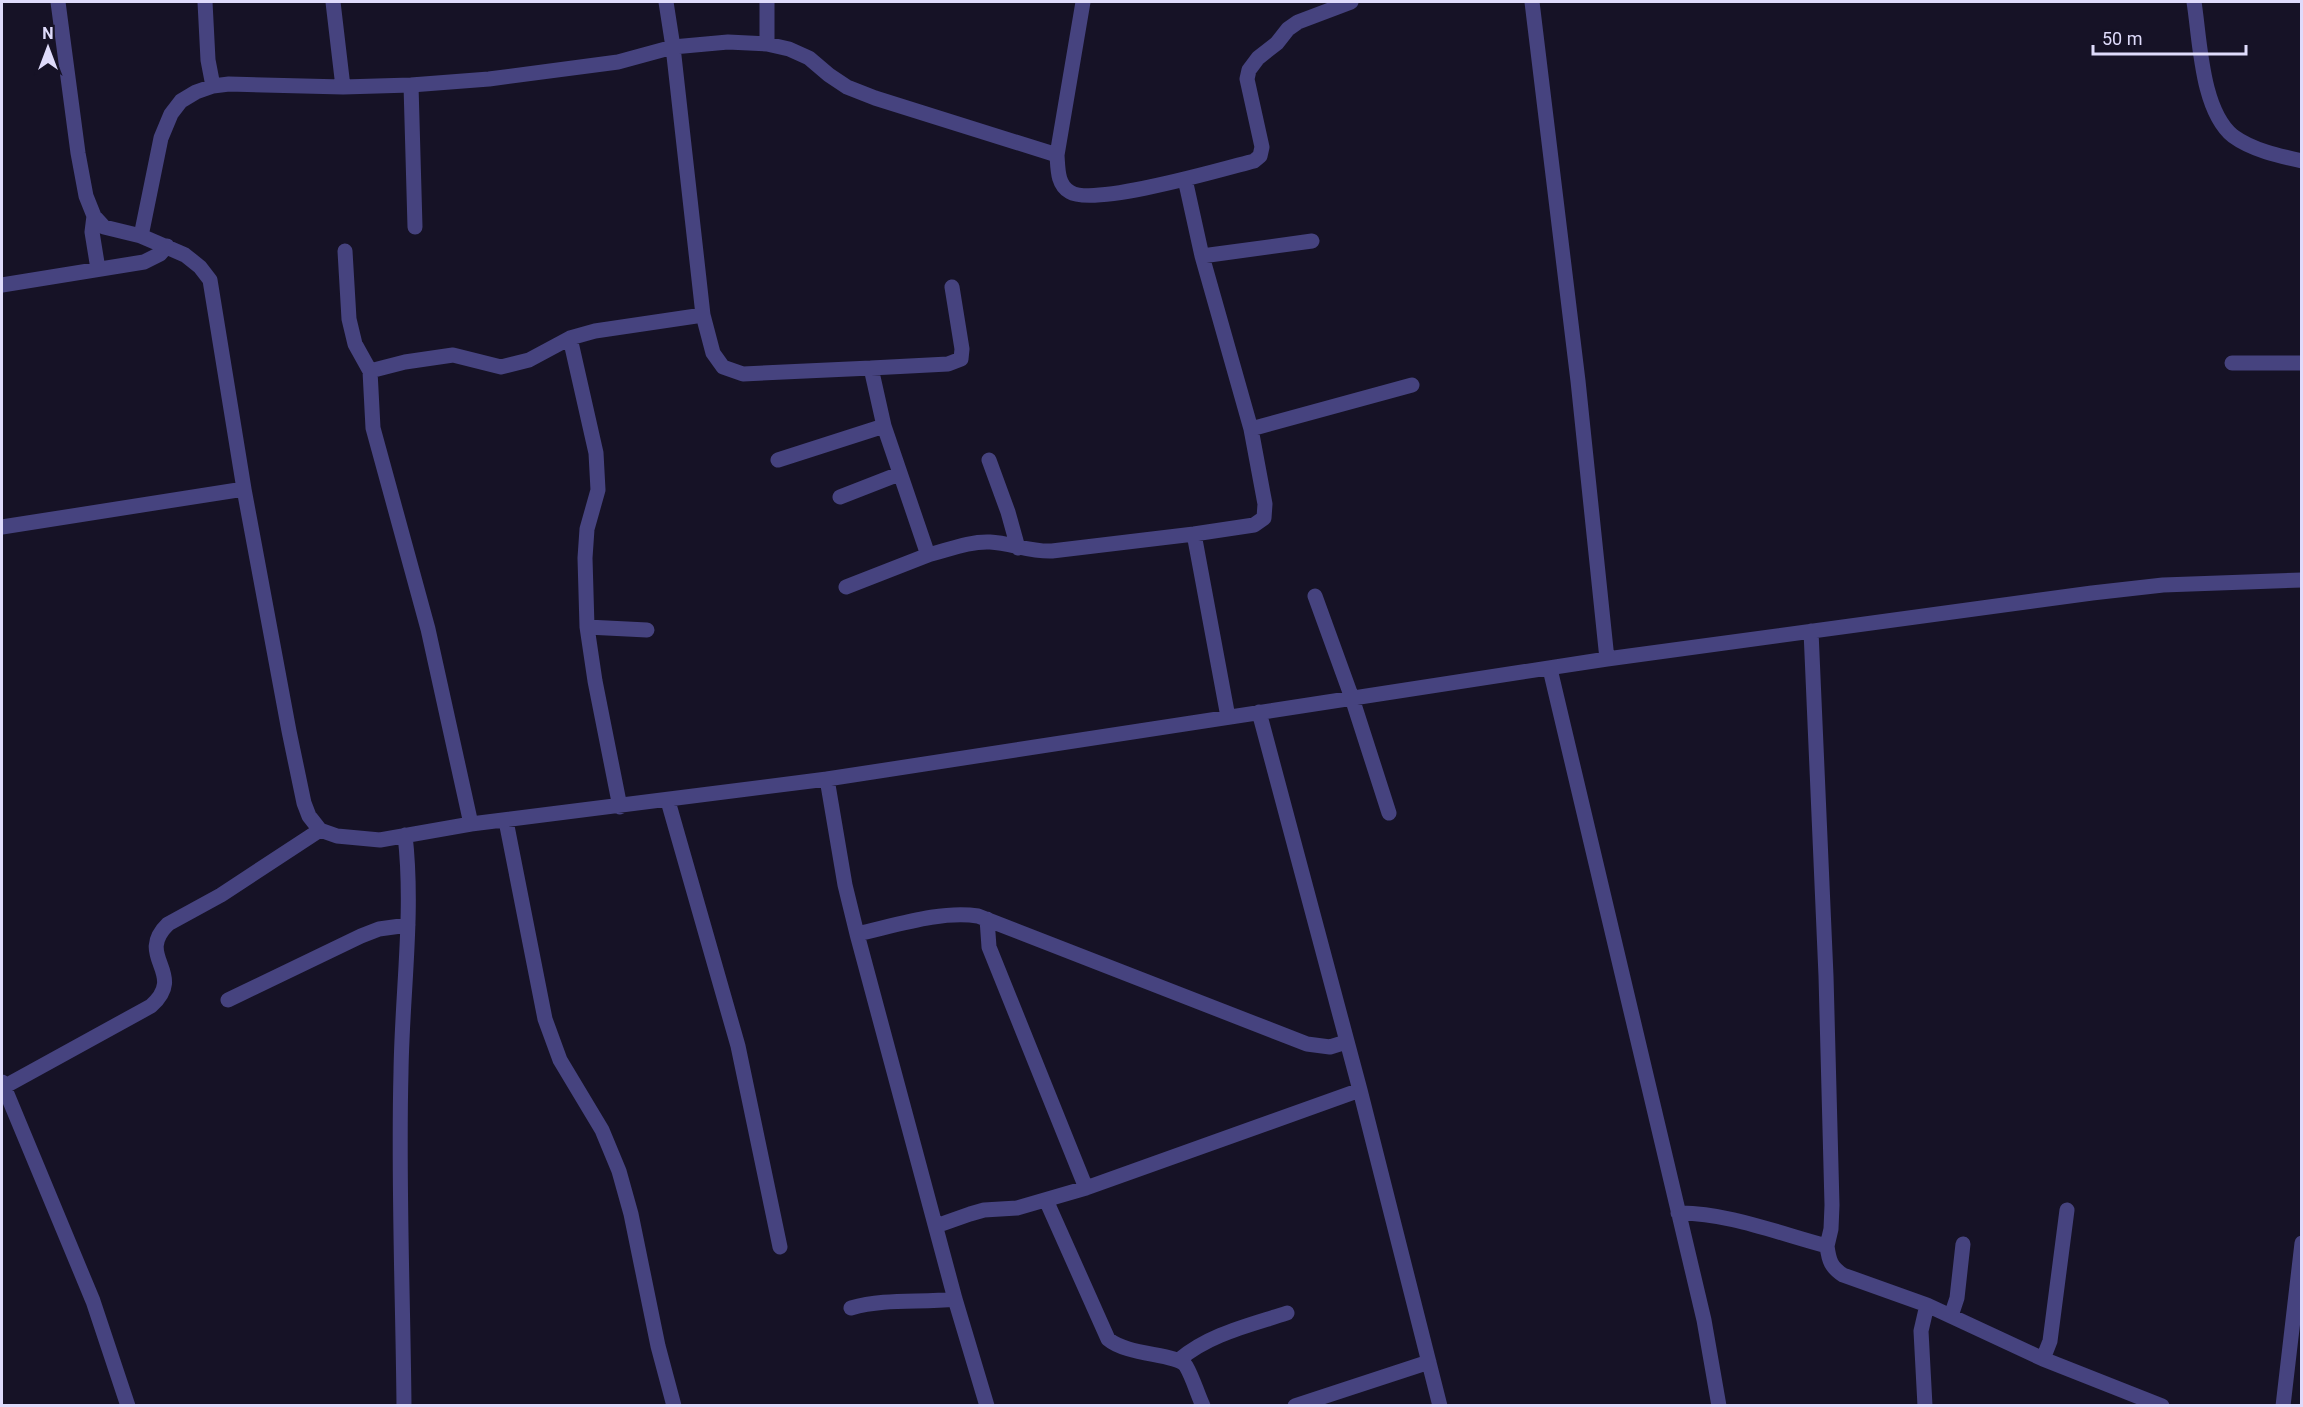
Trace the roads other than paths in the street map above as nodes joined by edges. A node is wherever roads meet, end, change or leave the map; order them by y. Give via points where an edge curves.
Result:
1 (58, 2) edge
2 (205, 2) edge
3 (333, 2) edge
4 (666, 2) edge
5 (767, 2) edge
6 (1083, 2) edge
7 (1351, 2) edge
8 (1532, 2) edge
9 (2194, 2) edge
10 (766, 44) junction
11 (673, 47) junction
12 (411, 85) junction
13 (213, 86) junction
14 (343, 87) junction
15 (1057, 155) junction
16 (2301, 161) edge
17 (1185, 179) junction
18 (94, 216) junction
19 (415, 227) dead end
20 (141, 237) junction
21 (1312, 241) dead end
22 (167, 246) junction
23 (345, 251) dead end
24 (1202, 256) junction
25 (98, 269) junction
26 (2, 285) edge
27 (952, 287) dead end
28 (703, 315) junction
29 (570, 338) junction
30 (2232, 363) dead end
31 (2301, 363) edge
32 (871, 368) junction
33 (370, 371) junction
34 (1412, 385) dead end
35 (885, 426) junction
36 (1251, 429) junction
37 (778, 460) dead end
38 (989, 460) dead end
39 (899, 474) junction
40 (244, 489) junction
41 (840, 497) dead end
42 (2, 527) edge
43 (1194, 534) junction
44 (1018, 548) junction
45 (928, 555) junction
46 (2301, 580) edge
47 (846, 586) dead end
48 (1315, 596) dead end
49 (587, 627) junction
50 (647, 630) dead end
51 (1811, 631) junction
52 (1607, 659) junction
53 (1550, 669) junction
54 (1352, 698) junction
55 (1259, 712) junction
56 (1228, 717) junction
57 (827, 779) junction
58 (668, 801) junction
59 (620, 807) junction
60 (1389, 813) dead end
61 (506, 821) junction
62 (471, 825) junction
63 (320, 830) junction
64 (405, 835) junction
65 (987, 919) junction
66 (408, 926) junction
67 (857, 934) junction
68 (228, 1000) dead end
69 (1346, 1042) junction
70 (2, 1085) edge
71 (1360, 1090) junction
72 (1086, 1188) junction
73 (1046, 1200) junction
74 (2067, 1210) dead end
75 (1678, 1213) junction
76 (936, 1226) junction
77 (2301, 1243) edge
78 (1963, 1244) dead end
79 (1827, 1246) junction
80 (780, 1247) dead end
81 (955, 1299) junction
82 (1927, 1305) junction
83 (851, 1308) dead end
84 (1287, 1312) dead end
85 (1952, 1316) junction
86 (2043, 1359) junction
87 (1179, 1360) junction
88 (1429, 1362) junction
89 (2156, 1404) edge
90 (128, 1406) edge
91 (404, 1406) edge
92 (674, 1406) edge
93 (987, 1406) edge
94 (1203, 1406) edge
95 (1295, 1406) edge
96 (1440, 1406) edge
97 (1719, 1406) edge
98 (1925, 1406) edge
99 (2283, 1406) edge

1 - 18 street via 78,153
2 - 13 street
3 - 14 street
4 - 11 street
5 - 10 street
6 - 15 street
7 - 17 street via 1298,22 1249,70 1246,79 1262,147 1260,156
8 - 52 street
9 - 16 street via 2205,79 2219,120 2232,135 2249,145
10 - 11 street via 728,42
10 - 15 street via 809,58 847,87 875,98
11 - 12 street via 618,62
11 - 28 street
12 - 14 street
12 - 19 street
13 - 14 street
13 - 20 street via 181,101 171,114 161,138
15 - 17 street via 1060,180 1069,192 1081,196
17 - 24 street
18 - 20 street via 104,227
18 - 25 street via 92,232
20 - 22 street
21 - 24 street
22 - 25 street via 144,262
22 - 40 street via 201,267 210,279
23 - 33 street via 349,319 355,344
24 - 36 street
25 - 26 street
27 - 32 street via 962,349 960,359 948,364
28 - 29 street
28 - 32 street via 713,353 723,367 743,374
29 - 33 street via 529,360 501,367 453,356
29 - 49 street via 596,453 598,490 587,529 585,558
30 - 31 street
32 - 35 street
33 - 62 street via 374,428 428,629
34 - 36 street
35 - 37 street
35 - 39 street
36 - 43 street via 1265,504 1264,518 1254,525
38 - 44 street
39 - 41 street
39 - 45 street
40 - 42 street
40 - 63 street via 304,803
43 - 44 street via 1052,551
43 - 56 street
44 - 45 street via 978,542
45 - 47 street
46 - 51 street via 2163,585
48 - 54 street
49 - 50 street
49 - 59 street
51 - 52 street
51 - 79 street via 1830,1102 1832,1205
52 - 53 street
53 - 54 street
53 - 75 street
54 - 55 street
54 - 60 street
55 - 56 street
55 - 69 street
56 - 57 street
57 - 58 street
57 - 67 street
58 - 59 street
58 - 80 street via 738,1046
59 - 61 street
61 - 62 street
61 - 92 street via 545,1019 560,1060 602,1130 619,1171
62 - 64 street
63 - 64 street via 362,839
63 - 70 street via 161,931 156,950 165,988 151,1006
64 - 66 street
65 - 67 street via 948,915
65 - 69 street via 1306,1044 1330,1047
65 - 72 street via 989,947
66 - 68 street via 379,929 361,936
66 - 91 street via 400,1105
67 - 76 street
69 - 71 street
70 - 90 street via 93,1301
71 - 72 street
71 - 88 street
72 - 73 street
73 - 76 street via 1017,1208 984,1210
73 - 87 street via 1108,1339 1130,1351
74 - 86 street via 2050,1341
75 - 79 street via 1715,1216
75 - 97 street via 1704,1320
76 - 81 street
77 - 99 street
78 - 85 street
79 - 82 street via 1833,1268 1843,1275
81 - 83 street via 889,1300
81 - 93 street
82 - 85 street
82 - 98 street via 1922,1331
84 - 87 street via 1193,1347
85 - 86 street
86 - 89 street
87 - 94 street via 1185,1365
88 - 95 street
88 - 96 street

